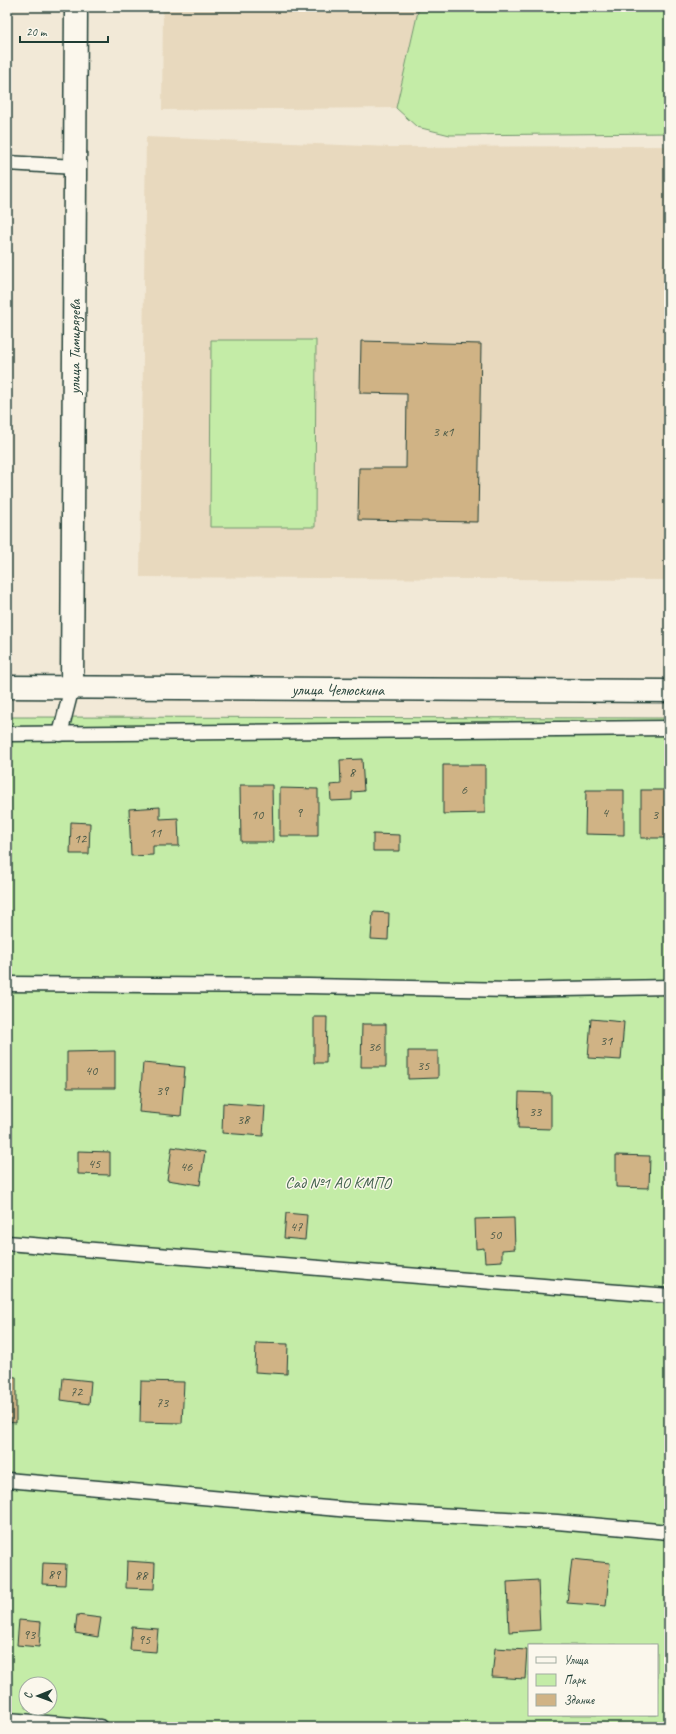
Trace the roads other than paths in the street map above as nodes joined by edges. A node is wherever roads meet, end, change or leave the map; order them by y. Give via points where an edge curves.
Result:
1 (76, 7) edge
2 (7, 163) edge
3 (75, 167) junction
4 (7, 687) edge
5 (72, 687) junction
6 (669, 691) edge
7 (669, 728) edge
8 (7, 734) edge
9 (60, 734) junction
10 (7, 984) edge
11 (669, 987) edge
12 (7, 1243) edge
13 (669, 1296) edge
14 (7, 1480) edge
15 (669, 1532) edge
16 (7, 1720) edge
17 (100, 1727) edge

1 - 3 street, улица Тимирязева
2 - 3 lane
3 - 5 street, улица Тимирязева
4 - 5 street, улица Челюскина
5 - 6 street, улица Челюскина
5 - 9 lane
7 - 9 lane
8 - 9 lane
10 - 11 lane via 511,990
12 - 13 lane
14 - 15 lane via 343,1509 557,1522
16 - 17 lane

